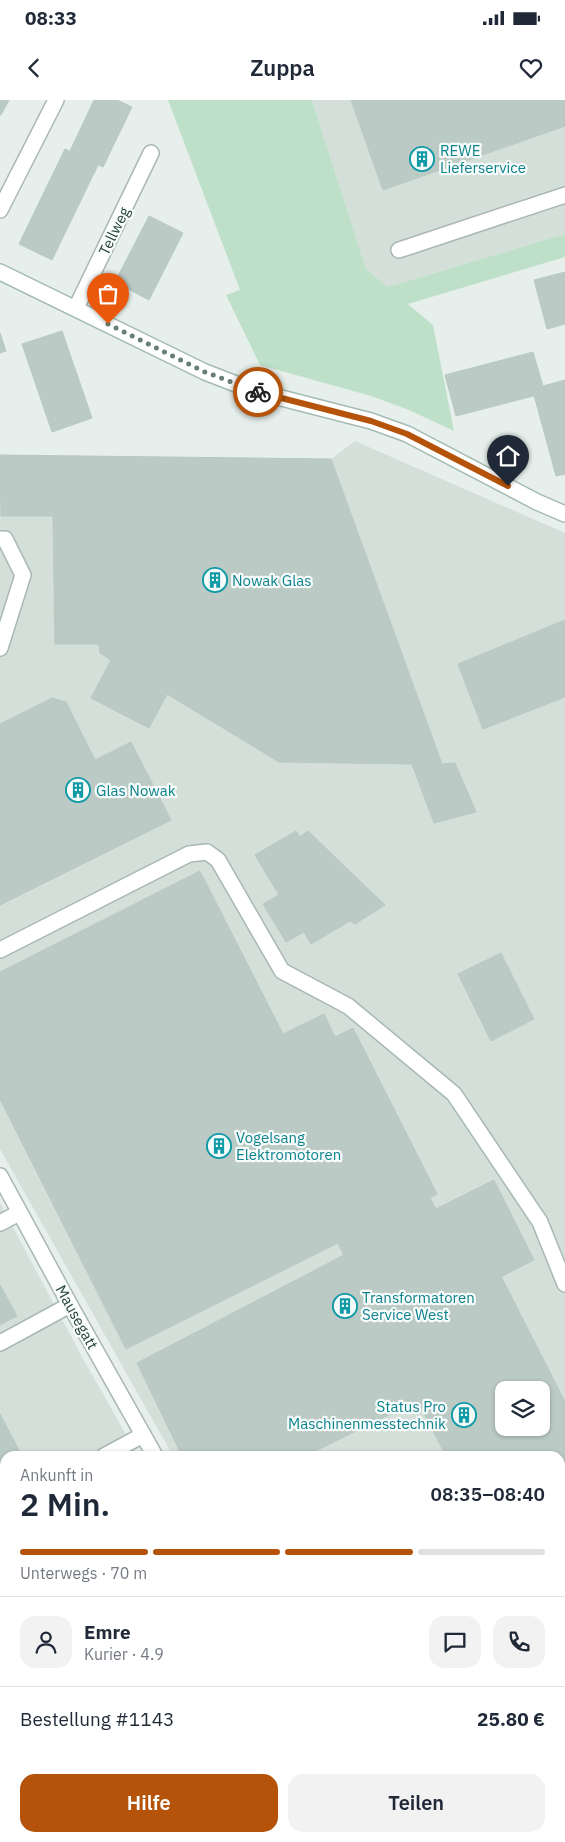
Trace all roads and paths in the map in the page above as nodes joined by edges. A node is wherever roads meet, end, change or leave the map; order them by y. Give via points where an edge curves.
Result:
1 (56, 100) edge
2 (151, 153) dead end
3 (565, 195) edge
4 (0, 210) edge
5 (399, 250) dead end
6 (0, 272) edge
7 (76, 308) junction
8 (565, 514) edge
9 (0, 539) edge
10 (0, 648) edge
11 (0, 950) edge
12 (0, 1176) edge
13 (19, 1213) junction
14 (0, 1223) edge
15 (565, 1284) edge
16 (70, 1305) junction
17 (0, 1343) edge
18 (143, 1435) junction
19 (113, 1451) edge
20 (152, 1451) edge

1 - 4 street
2 - 7 street, Tellweg
3 - 5 street
6 - 7 street
7 - 8 street via 205,372 246,388 371,421 407,434
9 - 10 street via 5,540 23,575
11 - 15 street via 190,854 207,852 218,860 282,971 348,1006 454,1094 540,1222
12 - 13 street, Mausegatt
13 - 14 street
13 - 16 street, Mausegatt
16 - 17 street
16 - 18 street, Mausegatt
18 - 19 street
18 - 20 street, Mausegatt

